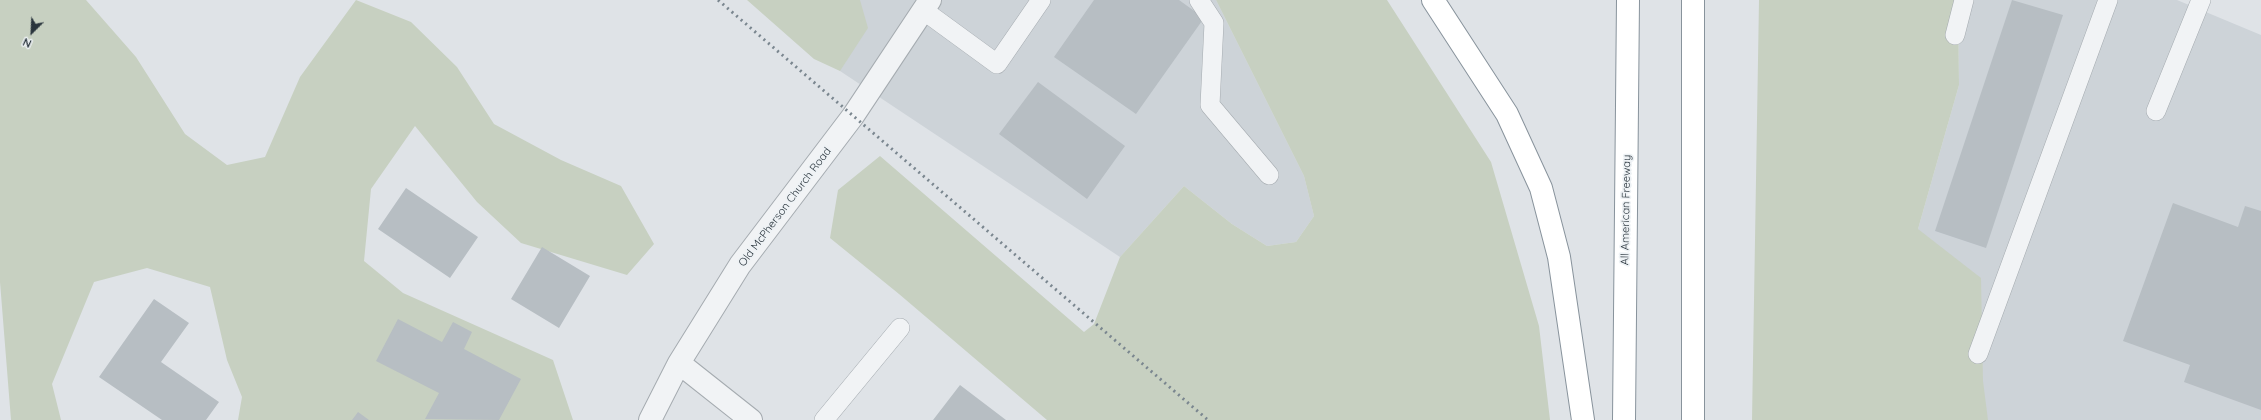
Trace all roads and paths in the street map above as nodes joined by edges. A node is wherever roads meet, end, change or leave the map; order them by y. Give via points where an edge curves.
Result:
1 (1041, 0) edge
2 (1199, 0) edge
3 (1433, 0) edge
4 (1628, 0) edge
5 (1693, 0) edge
6 (1964, 0) edge
7 (2108, 0) edge
8 (2201, 0) edge
9 (926, 5) edge
10 (1955, 35) dead end
11 (2156, 111) dead end
12 (1269, 175) dead end
13 (900, 328) dead end
14 (1978, 354) dead end
15 (679, 363) junction
16 (650, 420) edge
17 (751, 420) edge
18 (824, 420) edge
19 (1583, 420) edge
20 (1624, 420) edge
21 (1693, 420) edge

1 - 9 lane via 997,64
2 - 12 lane via 1214,22 1210,105
3 - 19 highway via 1507,114 1542,188 1559,257
4 - 20 highway, All American Freeway
5 - 21 highway
6 - 10 lane
7 - 14 lane
8 - 11 lane
9 - 15 street, Old McPherson Church Road via 853,116 740,265
13 - 18 lane
15 - 16 street, Old McPherson Church Road
15 - 17 street

